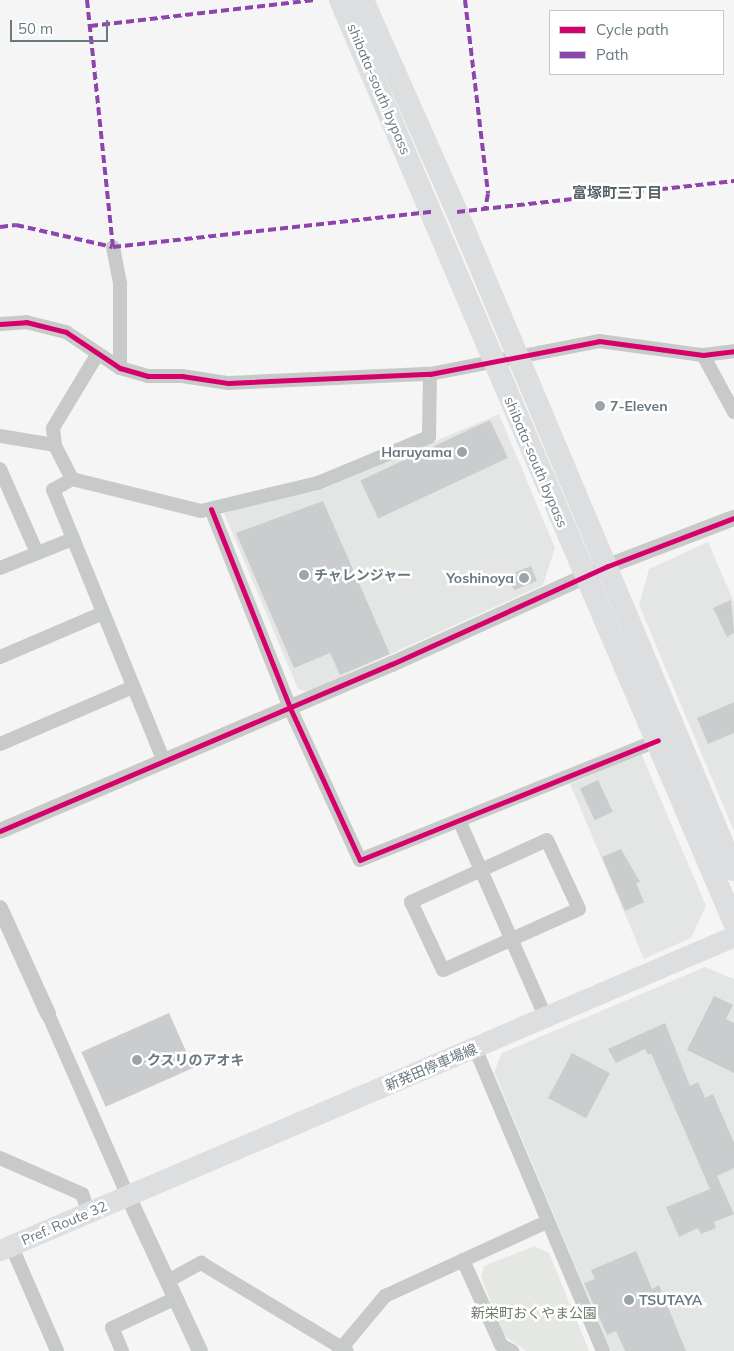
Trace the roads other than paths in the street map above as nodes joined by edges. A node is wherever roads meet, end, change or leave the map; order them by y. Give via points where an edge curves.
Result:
1 (340, 0) edge
2 (363, 0) edge
3 (113, 247) dead end
4 (0, 324) edge
5 (734, 351) edge
6 (97, 355) junction
7 (516, 355) junction
8 (703, 355) junction
9 (494, 359) junction
10 (120, 368) junction
11 (430, 374) junction
12 (734, 412) edge
13 (0, 436) edge
14 (55, 445) junction
15 (0, 469) edge
16 (72, 479) junction
17 (212, 509) junction
18 (734, 518) edge
19 (73, 539) junction
20 (37, 553) junction
21 (608, 566) junction
22 (0, 568) edge
23 (586, 580) junction
24 (103, 613) junction
25 (0, 657) edge
26 (133, 688) junction
27 (290, 708) junction
28 (658, 740) junction
29 (0, 744) edge
30 (163, 759) junction
31 (459, 820) junction
32 (0, 831) edge
33 (481, 869) junction
34 (734, 870) edge
35 (0, 908) edge
36 (734, 923) edge
37 (734, 936) edge
38 (511, 939) junction
39 (48, 1014) joint
40 (546, 1018) junction
41 (475, 1048) junction
42 (0, 1158) edge
43 (128, 1196) junction
44 (89, 1213) junction
45 (547, 1222) junction
46 (6, 1248) edge
47 (463, 1260) junction
48 (168, 1281) junction
49 (176, 1298) junction
50 (51, 1349) edge
51 (343, 1350) edge
52 (122, 1351) edge
53 (200, 1351) edge
54 (512, 1351) edge
55 (603, 1351) edge

1 - 9 highway, shibata-south bypass
2 - 7 highway, shibata-south bypass
3 - 10 street via 120,284
4 - 6 street via 26,322 66,332
5 - 8 street
6 - 10 street
6 - 14 street via 53,428
7 - 8 street via 599,341
7 - 9 street
7 - 21 highway, shibata-south bypass
8 - 12 street
9 - 11 street
9 - 23 highway, shibata-south bypass
10 - 11 street via 148,376 182,376 228,383
11 - 17 street via 429,437 318,483
13 - 14 street
14 - 16 street
15 - 20 street
16 - 17 street via 201,511
16 - 19 street via 53,490
17 - 27 street
18 - 21 street
19 - 20 street
19 - 24 street
20 - 22 street
21 - 23 street
21 - 34 highway, shibata-south bypass
23 - 27 street
23 - 28 highway, shibata-south bypass
24 - 25 street
24 - 26 street
26 - 29 street
26 - 30 street
27 - 30 street
27 - 31 street via 360,860
28 - 31 street
28 - 36 highway, shibata-south bypass
30 - 32 street
31 - 33 street
33 - 38 street
33 - 38 street via 547,840 579,909
33 - 38 street via 411,902 443,970
35 - 39 street
37 - 40 main road, 新発田停車場線
38 - 40 street
39 - 43 street
40 - 41 main road, 新発田停車場線
41 - 43 main road, 新発田停車場線
41 - 45 street
42 - 44 street via 82,1194
43 - 44 main road, Pref. Route 32
43 - 48 street
44 - 46 main road, Pref. Route 32
45 - 47 street
45 - 55 street
46 - 50 street
47 - 51 street via 385,1296
47 - 54 street via 501,1345
48 - 49 street
48 - 51 street via 201,1263
49 - 52 street via 112,1328
49 - 53 street

